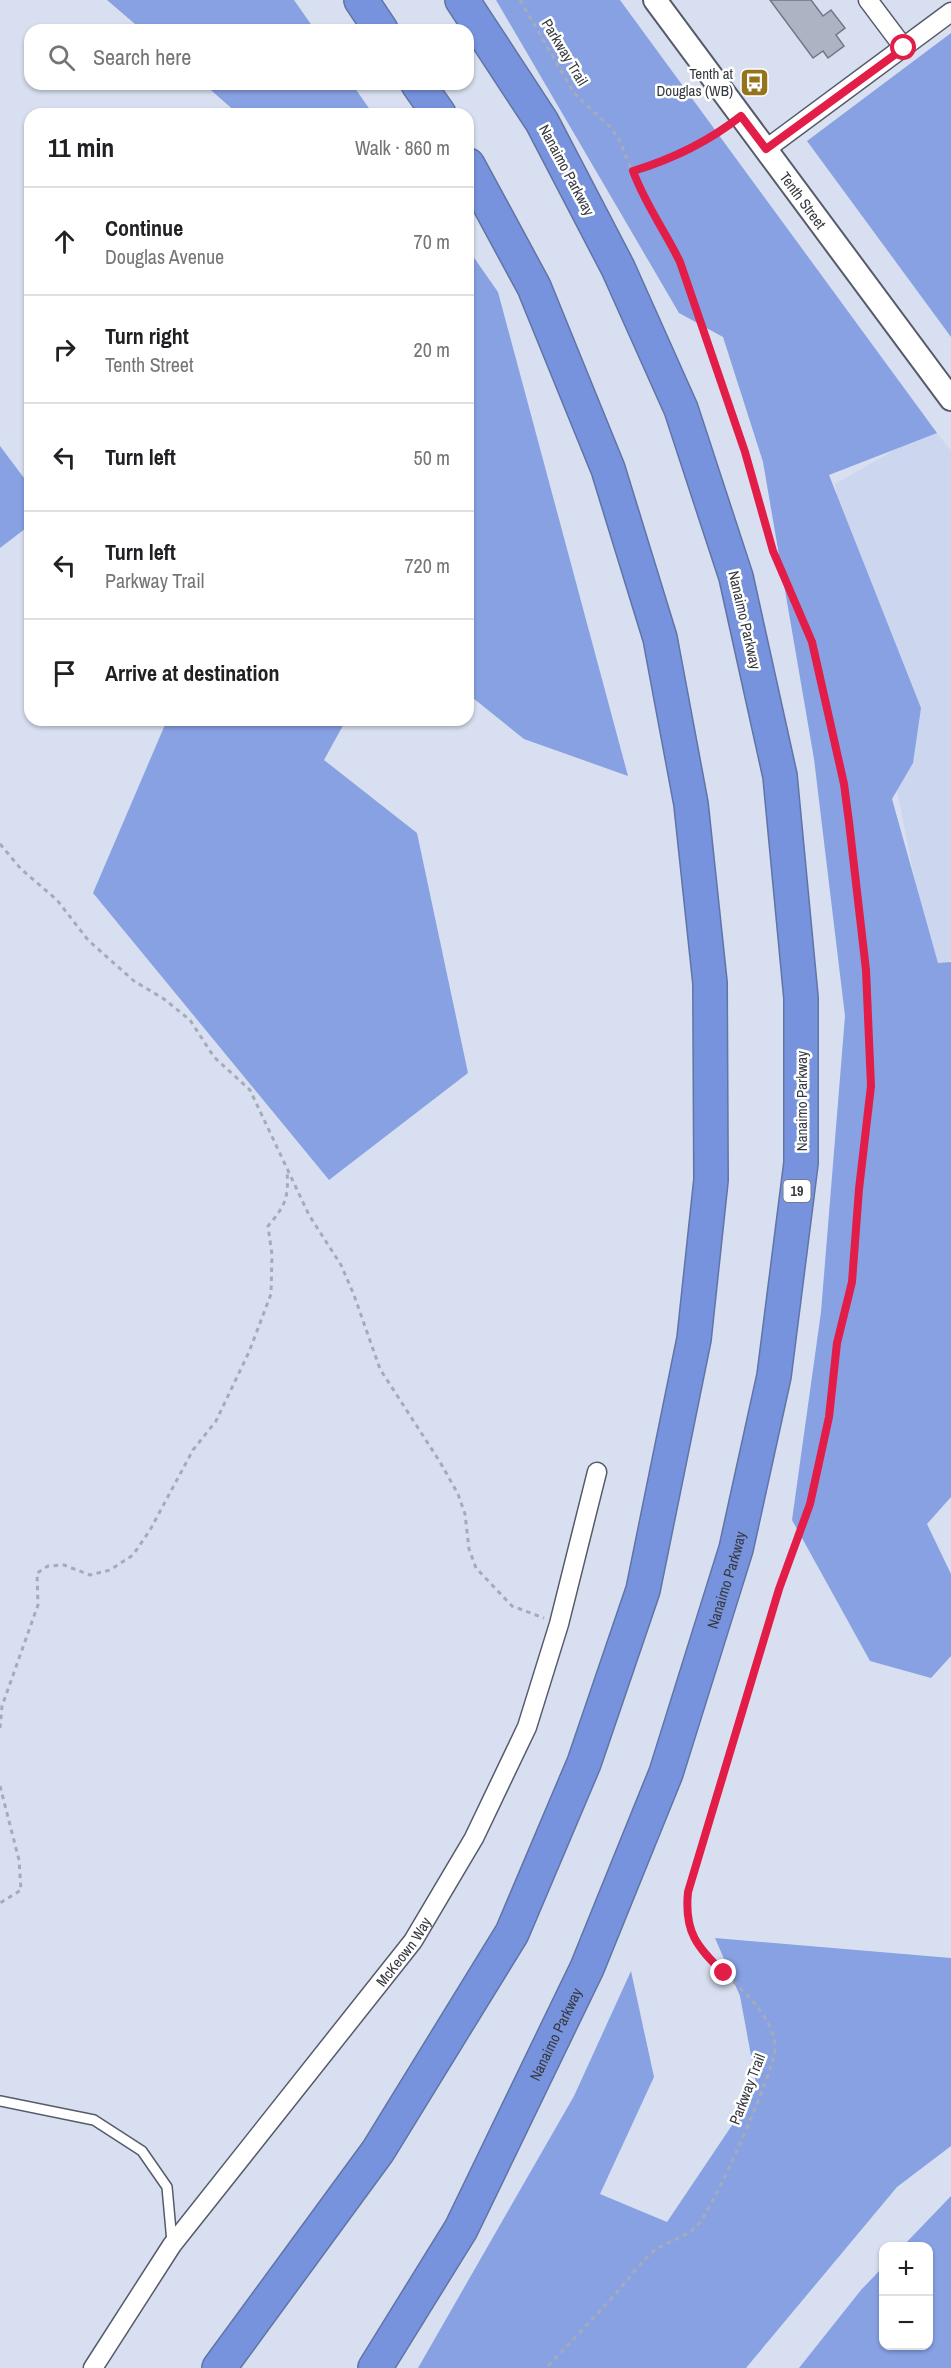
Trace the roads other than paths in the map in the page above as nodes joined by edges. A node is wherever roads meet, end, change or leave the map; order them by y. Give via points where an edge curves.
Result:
1 (361, 0) edge
2 (462, 0) edge
3 (655, 0) edge
4 (868, 0) edge
5 (951, 12) edge
6 (377, 24) edge
7 (904, 48) junction
8 (422, 90) edge
9 (435, 108) edge
10 (766, 149) junction
11 (474, 176) edge
12 (951, 399) edge
13 (597, 1472) dead end
14 (0, 2101) edge
15 (172, 2244) junction
16 (93, 2368) edge
17 (219, 2368) edge
18 (375, 2368) edge

1 - 6 highway
2 - 18 highway, Nanaimo Parkway / 19 via 542,122 618,268 681,409 736,577 780,776 801,998 801,1163 774,1376 738,1538 666,1773 587,1968 461,2229
3 - 10 street, Tenth Street
4 - 7 street
5 - 7 street
7 - 10 street
8 - 9 highway
10 - 12 street, Tenth Street
11 - 17 highway via 534,287 608,469 660,638 691,804 710,983 711,1180 694,1339 643,1590 584,1763 512,1933 378,2151
13 - 15 street, McKeown Way via 559,1624 527,1727 474,1838 413,1941
14 - 15 lane via 94,2120 142,2151 167,2187
15 - 16 street, McKeown Way

